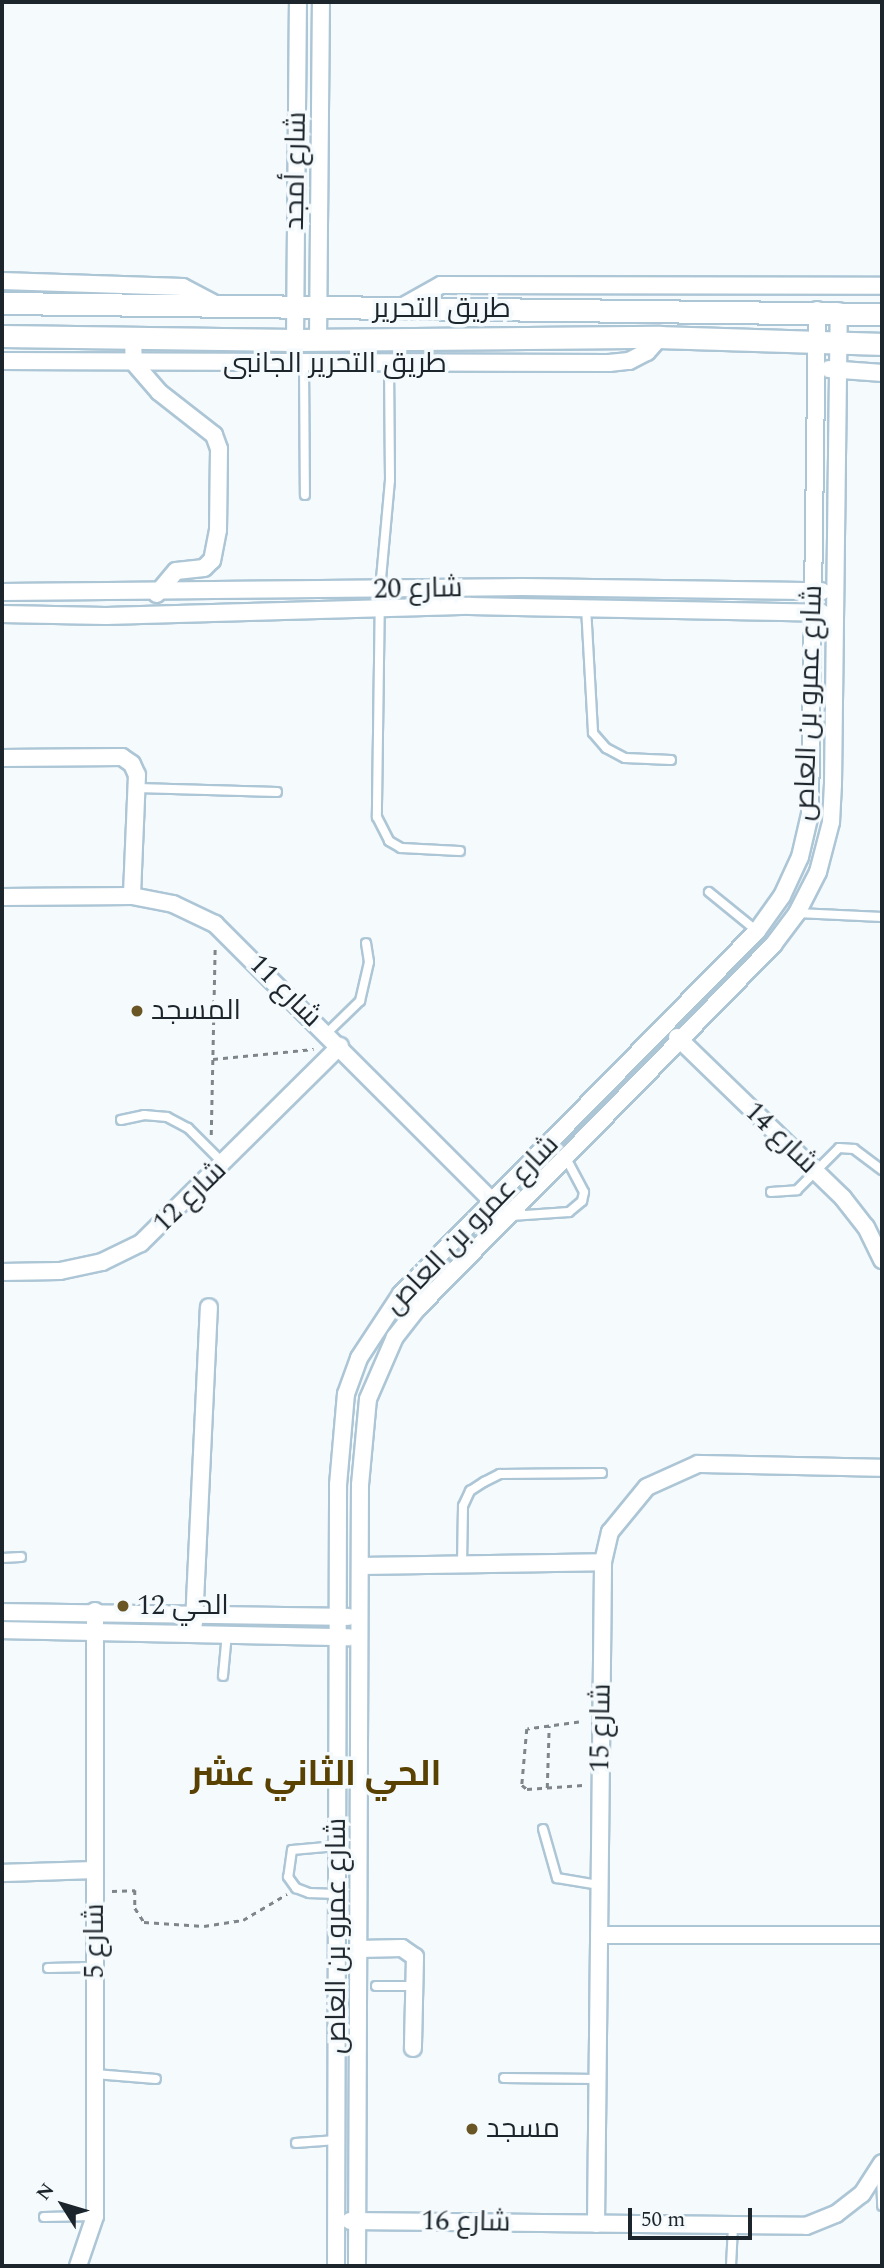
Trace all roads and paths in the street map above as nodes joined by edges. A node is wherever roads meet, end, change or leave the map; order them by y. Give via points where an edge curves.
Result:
1 (298, 2) edge
2 (321, 2) edge
3 (2, 281) edge
4 (882, 286) edge
5 (2, 303) edge
6 (221, 307) junction
7 (295, 308) junction
8 (318, 309) junction
9 (397, 310) junction
10 (817, 310) junction
11 (839, 311) junction
12 (882, 314) edge
13 (2, 336) edge
14 (660, 337) junction
15 (134, 339) junction
16 (295, 340) junction
17 (318, 340) junction
18 (816, 343) junction
19 (838, 343) junction
20 (882, 344) edge
21 (2, 361) edge
22 (134, 363) junction
23 (304, 364) junction
24 (389, 365) junction
25 (816, 369) junction
26 (837, 370) junction
27 (882, 373) edge
28 (305, 495) dead end
29 (380, 590) junction
30 (813, 591) junction
31 (835, 591) junction
32 (2, 592) edge
33 (157, 594) junction
34 (586, 607) junction
35 (380, 610) junction
36 (813, 613) junction
37 (835, 613) junction
38 (2, 614) edge
39 (2, 758) edge
40 (671, 760) dead end
41 (137, 788) junction
42 (277, 792) dead end
43 (460, 851) dead end
44 (709, 892) dead end
45 (132, 896) junction
46 (2, 897) edge
47 (797, 913) junction
48 (882, 917) edge
49 (215, 924) junction
50 (757, 932) junction
51 (366, 943) dead end
52 (667, 1027) junction
53 (327, 1033) junction
54 (683, 1042) junction
55 (340, 1046) junction
56 (212, 1059) junction
57 (121, 1120) dead end
58 (211, 1152) junction
59 (566, 1158) junction
60 (223, 1164) junction
61 (882, 1170) edge
62 (816, 1171) junction
63 (771, 1192) dead end
64 (492, 1201) junction
65 (507, 1216) junction
66 (882, 1260) edge
67 (2, 1272) edge
68 (209, 1307) dead end
69 (882, 1468) edge
70 (602, 1473) dead end
71 (21, 1557) dead end
72 (2, 1558) edge
73 (603, 1562) junction
74 (463, 1564) junction
75 (360, 1566) junction
76 (95, 1611) junction
77 (2, 1612) edge
78 (195, 1614) junction
79 (339, 1616) junction
80 (361, 1617) junction
81 (2, 1630) edge
82 (96, 1630) junction
83 (194, 1633) junction
84 (227, 1633) junction
85 (338, 1636) junction
86 (360, 1637) junction
87 (223, 1676) dead end
88 (579, 1722) dead end
89 (549, 1726) junction
90 (601, 1784) junction
91 (547, 1788) junction
92 (543, 1829) dead end
93 (337, 1846) junction
94 (95, 1870) junction
95 (2, 1874) edge
96 (599, 1885) junction
97 (296, 1888) junction
98 (95, 1891) junction
99 (337, 1894) junction
100 (599, 1935) junction
101 (882, 1935) edge
102 (359, 1949) junction
103 (95, 1967) junction
104 (48, 1968) dead end
105 (376, 1986) dead end
106 (415, 1986) junction
107 (413, 2048) dead end
108 (95, 2074) junction
109 (156, 2078) dead end
110 (504, 2078) dead end
111 (597, 2079) junction
112 (336, 2140) junction
113 (296, 2143) dead end
114 (882, 2165) edge
115 (882, 2206) edge
116 (95, 2216) junction
117 (44, 2217) dead end
118 (336, 2221) junction
119 (358, 2221) junction
120 (596, 2224) junction
121 (733, 2225) junction
122 (78, 2266) edge
123 (336, 2266) edge
124 (357, 2266) edge
125 (731, 2266) edge

1 - 7 street, شارع أمجد
2 - 8 street, شارع أمجد
3 - 6 street, طريق التحرير الجانبى via 183,287
4 - 9 street, طريق التحرير الجانبى via 441,285
5 - 6 street, طريق التحرير
6 - 7 street, طريق التحرير
7 - 8 street, طريق التحرير
7 - 16 street, شارع أمجد
8 - 9 street, طريق التحرير
8 - 17 street, شارع أمجد
9 - 10 street, طريق التحرير
10 - 11 street, طريق التحرير
10 - 18 street, شارع عمرو بن العاص
11 - 12 street, طريق التحرير
11 - 19 street, شارع عمرو بن العاص
13 - 15 street, طريق التحرير
14 - 17 street, طريق التحرير
14 - 18 street, طريق التحرير
14 - 24 street, طريق التحرير الجانبى via 646,352 619,362
15 - 16 street, طريق التحرير
15 - 22 street
16 - 17 street, طريق التحرير
18 - 19 street, طريق التحرير
18 - 25 street, شارع عمرو بن العاص
19 - 20 street, طريق التحرير
19 - 26 street, شارع عمرو بن العاص
21 - 22 street, طريق التحرير الجانبى
22 - 23 street, طريق التحرير الجانبى
22 - 33 street via 159,392 216,438 219,449 218,530 212,559 204,568 176,572
23 - 24 street, طريق التحرير الجانبى
23 - 28 lane
24 - 29 lane via 390,480
25 - 26 street
25 - 30 street, شارع عمرو بن العاص
26 - 27 street
26 - 31 street, شارع عمرو بن العاص
29 - 30 street, شارع 20
29 - 33 street, شارع 20
29 - 35 lane
30 - 31 street, شارع 20
30 - 36 street, شارع عمرو بن العاص
31 - 37 street, شارع عمرو بن العاص
32 - 33 street, شارع 20
34 - 35 street, شارع 20
34 - 36 street, شارع 20
34 - 40 lane via 593,733 606,748 625,758
35 - 38 street, شارع 20
35 - 43 lane via 381,830 401,848
36 - 37 street, شارع 20
36 - 50 street, شارع عمرو بن العاص via 810,814 800,857 787,886
37 - 47 street, شارع عمرو بن العاص via 831,822 818,872
39 - 41 street via 122,757 132,764
41 - 42 lane
41 - 45 street
44 - 50 lane
45 - 46 street, شارع 11
45 - 49 street, شارع 11 via 173,904
47 - 48 lane
47 - 54 street, شارع عمرو بن العاص
49 - 53 street, شارع 11
49 - 56 path
50 - 52 street, شارع عمرو بن العاص
51 - 53 lane via 368,972 360,1001
52 - 54 street, شارع 14
52 - 64 street, شارع عمرو بن العاص
53 - 55 street, شارع 11
54 - 59 street, شارع عمرو بن العاص
54 - 62 street, شارع 14
55 - 56 path
55 - 60 street, شارع 12
55 - 64 street, شارع 11
56 - 58 path
57 - 58 lane via 144,1115 167,1118 188,1128
58 - 60 lane
59 - 65 street, شارع عمرو بن العاص
59 - 65 lane via 584,1192 582,1201 563,1213
60 - 67 street, شارع 12 via 141,1243 102,1262 60,1271
61 - 62 lane via 846,1147 839,1148
62 - 63 lane via 797,1190
62 - 66 street, شارع 14 via 866,1227
64 - 65 street, شارع 11
64 - 79 street, شارع عمرو بن العاص via 401,1294 359,1358 341,1432
65 - 75 street, شارع عمرو بن العاص via 418,1308 379,1367 362,1434
68 - 78 street
69 - 73 street, شارع 15 via 732,1462 698,1464 672,1472 647,1487 626,1508 610,1532
70 - 74 lane via 500,1474 470,1491 463,1506
71 - 72 lane
73 - 74 street
73 - 90 street, شارع 15
74 - 75 street
75 - 80 street, شارع عمرو بن العاص
76 - 77 street
76 - 78 street
76 - 82 street, شارع 5
78 - 79 street
78 - 83 street
79 - 80 street
79 - 85 street, شارع عمرو بن العاص
80 - 86 street, شارع عمرو بن العاص
81 - 82 street
82 - 83 street
82 - 94 street, شارع 5
83 - 84 street
84 - 85 street
84 - 87 lane
85 - 86 street
85 - 93 street, شارع عمرو بن العاص
86 - 102 street, شارع عمرو بن العاص
88 - 89 path
89 - 91 path
89 - 91 path via 527,1729 522,1784 527,1789
90 - 91 path
90 - 96 street, شارع 15
92 - 96 lane via 556,1878
93 - 97 lane via 292,1850 288,1877
93 - 99 street, شارع عمرو بن العاص
94 - 95 street
94 - 98 street, شارع 5
96 - 100 street, شارع 15
97 - 98 path via 243,1920 204,1926 144,1922 135,1908 135,1890
97 - 99 lane
98 - 103 street, شارع 5
99 - 112 street, شارع عمرو بن العاص
100 - 101 street
100 - 111 street, شارع 15
102 - 106 street via 410,1951 415,1957
102 - 119 street, شارع عمرو بن العاص
103 - 104 lane
103 - 108 street, شارع 5
105 - 106 lane
106 - 107 street
108 - 109 lane
108 - 116 street, شارع 5
110 - 111 lane
111 - 120 street, شارع 15
112 - 113 lane
112 - 118 street, شارع عمرو بن العاص
114 - 115 lane
114 - 121 street via 862,2193 845,2207 806,2226
116 - 117 lane
116 - 122 street, شارع 5
118 - 119 street, شارع 16
118 - 123 street, شارع عمرو بن العاص
119 - 120 street, شارع 16
119 - 124 street, شارع عمرو بن العاص
120 - 121 street
121 - 125 lane

